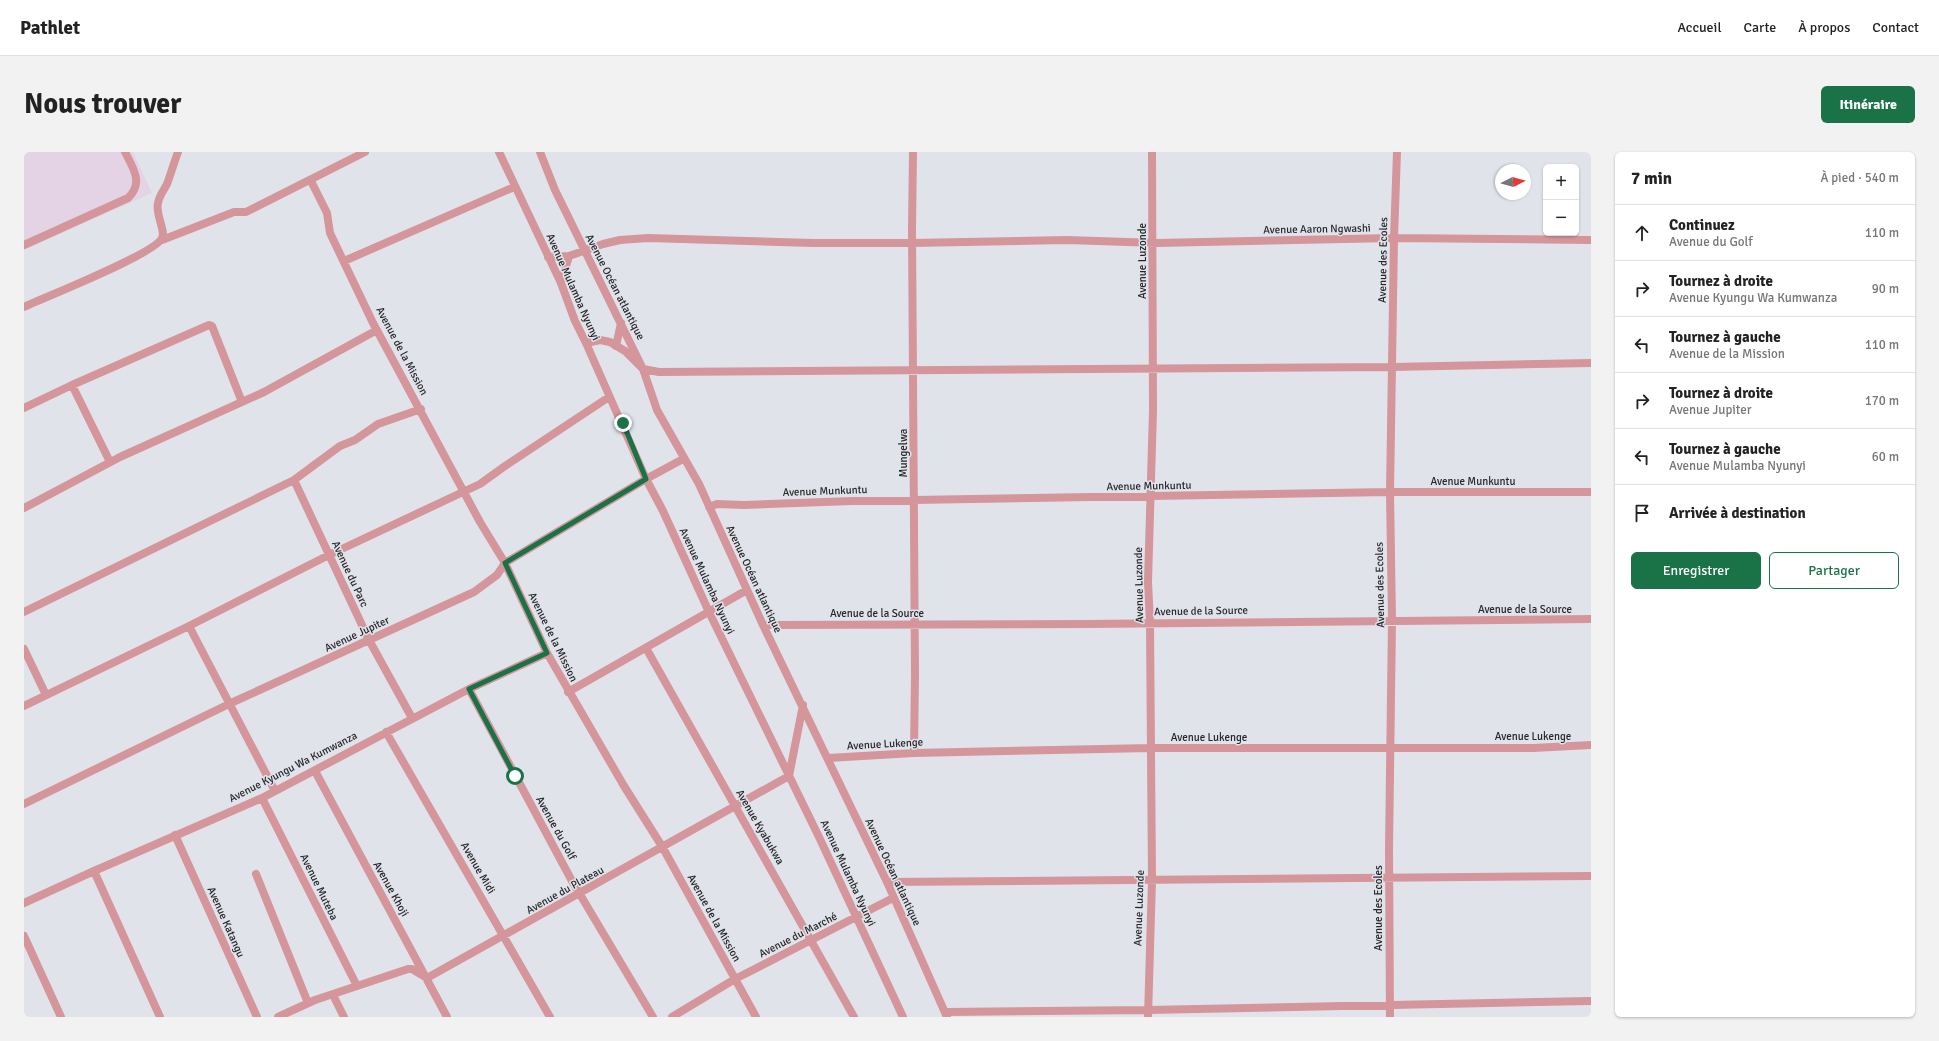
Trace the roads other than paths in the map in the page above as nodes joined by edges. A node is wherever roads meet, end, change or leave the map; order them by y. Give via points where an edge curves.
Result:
1 (126, 152) edge
2 (178, 152) edge
3 (365, 152) edge
4 (499, 152) edge
5 (540, 152) edge
6 (913, 152) edge
7 (1152, 152) edge
8 (1397, 152) edge
9 (311, 180) junction
10 (514, 187) junction
11 (1394, 238) junction
12 (162, 240) junction
13 (1591, 240) edge
14 (1153, 242) junction
15 (912, 243) junction
16 (24, 245) edge
17 (584, 250) junction
18 (569, 256) junction
19 (548, 257) junction
20 (344, 261) junction
21 (561, 283) junction
22 (24, 307) edge
23 (621, 323) junction
24 (377, 330) junction
25 (586, 342) junction
26 (616, 346) junction
27 (1591, 363) edge
28 (1393, 366) junction
29 (1153, 368) junction
30 (643, 370) junction
31 (913, 371) junction
32 (72, 385) junction
33 (609, 397) junction
34 (242, 402) junction
35 (24, 408) edge
36 (421, 409) junction
37 (683, 459) junction
38 (110, 462) junction
39 (646, 479) junction
40 (294, 480) junction
41 (465, 492) junction
42 (1390, 492) junction
43 (1591, 492) edge
44 (1151, 497) junction
45 (914, 500) junction
46 (709, 507) junction
47 (24, 508) edge
48 (329, 556) junction
49 (505, 563) junction
50 (747, 590) junction
51 (24, 612) edge
52 (709, 612) junction
53 (1591, 619) edge
54 (1392, 620) junction
55 (1150, 623) junction
56 (915, 624) junction
57 (763, 625) junction
58 (189, 626) junction
59 (369, 640) junction
60 (646, 648) junction
61 (24, 650) edge
62 (547, 653) junction
63 (469, 689) junction
64 (568, 692) junction
65 (46, 695) junction
66 (231, 704) junction
67 (803, 705) junction
68 (24, 706) edge
69 (412, 718) junction
70 (386, 732) junction
71 (1591, 745) edge
72 (1151, 748) junction
73 (1390, 749) junction
74 (914, 753) junction
75 (828, 758) junction
76 (315, 771) junction
77 (789, 776) junction
78 (275, 791) junction
79 (262, 798) junction
80 (24, 804) edge
81 (737, 807) junction
82 (175, 835) junction
83 (663, 848) junction
84 (94, 871) junction
85 (256, 874) dead end
86 (1591, 876) edge
87 (1389, 879) junction
88 (1152, 880) junction
89 (887, 882) junction
90 (580, 893) junction
91 (893, 898) junction
92 (24, 904) edge
93 (857, 917) junction
94 (24, 936) edge
95 (504, 936) junction
96 (810, 940) junction
97 (427, 978) junction
98 (735, 979) junction
99 (357, 986) junction
100 (333, 994) junction
101 (1591, 1001) edge
102 (308, 1003) junction
103 (1390, 1004) junction
104 (1148, 1013) edge
105 (946, 1014) edge
106 (61, 1017) edge
107 (160, 1017) edge
108 (257, 1017) edge
109 (278, 1017) edge
110 (344, 1017) edge
111 (447, 1017) edge
112 (550, 1017) edge
113 (653, 1017) edge
114 (672, 1017) edge
115 (756, 1017) edge
116 (854, 1017) edge
117 (903, 1017) edge
118 (1390, 1017) edge

1 - 16 street via 137,178 134,193
2 - 12 street via 158,203
3 - 9 street
4 - 10 street, Avenue Mulamba Nyunyi
5 - 17 street, Avenue Océan atlantique
6 - 15 street, Mungelwa
7 - 14 street, Avenue Luzonde
8 - 11 street, Avenue des Ecoles
9 - 12 street via 246,212 234,212
9 - 20 street, Avenue de la Mission via 327,213 330,233
10 - 19 street, Avenue Mulamba Nyunyi
10 - 20 street
11 - 13 street, Avenue Aaron Ngwashi
11 - 14 street, Avenue Aaron Ngwashi
11 - 28 street, Avenue des Ecoles
12 - 22 street via 129,260
14 - 15 street, Avenue Aaron Ngwashi via 1067,240
14 - 29 street, Avenue Luzonde
15 - 17 street, Avenue Aaron Ngwashi via 648,238 614,241
15 - 31 street, Mungelwa
17 - 18 street, Avenue Aaron Ngwashi
17 - 23 street, Avenue Océan atlantique
18 - 19 street, Avenue Aaron Ngwashi
18 - 21 street
19 - 21 street, Avenue Mulamba Nyunyi
20 - 24 street, Avenue de la Mission
21 - 25 street, Avenue Mulamba Nyunyi via 574,321
23 - 26 street
23 - 30 street, Avenue Océan atlantique
24 - 34 street
24 - 36 street, Avenue de la Mission
25 - 26 street via 600,340
25 - 33 street, Avenue Mulamba Nyunyi
26 - 30 street
27 - 28 street
28 - 29 street
28 - 42 street, Avenue des Ecoles
29 - 31 street
29 - 44 street, Avenue Luzonde
30 - 31 street
30 - 37 street, Avenue Océan atlantique via 657,410
31 - 45 street, Mungelwa
32 - 34 street via 209,325 212,326
32 - 35 street
32 - 38 street
33 - 39 street, Avenue Mulamba Nyunyi via 623,423
33 - 41 street
34 - 38 street
36 - 40 street via 378,424 355,440 340,446
36 - 41 street, Avenue de la Mission
37 - 39 street, Avenue Jupiter
37 - 46 street, Avenue Océan atlantique via 699,484
38 - 47 street
39 - 49 street, Avenue Jupiter
39 - 52 street, Avenue Mulamba Nyunyi
40 - 48 street, Avenue du Parc
40 - 51 street
41 - 48 street
41 - 49 street, Avenue de la Mission
42 - 43 street, Avenue Munkuntu
42 - 44 street, Avenue Munkuntu
42 - 54 street, Avenue des Ecoles
44 - 45 street, Avenue Munkuntu
44 - 55 street, Avenue Luzonde via 1148,582
45 - 46 street, Avenue Munkuntu via 717,504
45 - 56 street, Mungelwa
46 - 50 street, Avenue Océan atlantique
48 - 58 street
48 - 59 street, Avenue du Parc
49 - 59 street, Avenue Jupiter via 497,575 474,592
49 - 62 street, Avenue de la Mission
50 - 52 street
50 - 57 street, Avenue Océan atlantique
52 - 60 street
52 - 77 street, Avenue Mulamba Nyunyi
53 - 54 street, Avenue de la Source
54 - 55 street, Avenue de la Source
54 - 73 street, Avenue des Ecoles
55 - 56 street, Avenue de la Source
55 - 72 street, Avenue Luzonde
56 - 57 street, Avenue de la Source
56 - 74 street, Mungelwa
57 - 67 street, Avenue Océan atlantique
58 - 65 street
58 - 66 street
59 - 66 street, Avenue Jupiter
59 - 69 street, Avenue du Parc
60 - 64 street
60 - 81 street, Avenue Kyabukwa via 722,785
61 - 65 street
62 - 63 street, Avenue Kyungu Wa Kumwanza
62 - 64 street, Avenue de la Mission
63 - 69 street, Avenue Kyungu Wa Kumwanza
63 - 90 street, Avenue du Golf
64 - 83 street, Avenue de la Mission
65 - 68 street
66 - 78 street
66 - 80 street, Avenue Jupiter
67 - 75 street, Avenue Océan atlantique
67 - 77 street
69 - 70 street, Avenue Kyungu Wa Kumwanza
70 - 76 street, Avenue Kyungu Wa Kumwanza
70 - 95 street, Avenue Midi
71 - 73 street, Avenue Lukenge
72 - 73 street, Avenue Lukenge
72 - 74 street, Avenue Lukenge
72 - 88 street, Avenue Luzonde
73 - 87 street, Avenue des Ecoles
74 - 75 street, Avenue Lukenge
75 - 89 street, Avenue Océan atlantique
76 - 78 street, Avenue Kyungu Wa Kumwanza
76 - 97 street, Avenue Khoji
77 - 81 street, Avenue du Plateau
77 - 93 street, Avenue Mulamba Nyunyi
78 - 79 street, Avenue Kyungu Wa Kumwanza
79 - 82 street, Avenue Kyungu Wa Kumwanza
79 - 99 street, Avenue Muteba
81 - 83 street, Avenue du Plateau
81 - 96 street, Avenue Kyabukwa
82 - 84 street, Avenue Kyungu Wa Kumwanza
82 - 108 street, Avenue Katangu
83 - 90 street, Avenue du Plateau
83 - 98 street, Avenue de la Mission
84 - 92 street, Avenue Kyungu Wa Kumwanza
84 - 107 street
85 - 102 street
86 - 87 street
87 - 88 street
87 - 103 street, Avenue des Ecoles
88 - 89 street
88 - 104 street, Avenue Luzonde
89 - 91 street, Avenue Océan atlantique
90 - 95 street, Avenue du Plateau
90 - 113 street, Avenue du Golf
91 - 93 street, Avenue du Marché
91 - 105 street, Avenue Océan atlantique
93 - 96 street, Avenue du Marché
93 - 117 street, Avenue Mulamba Nyunyi
94 - 106 street
95 - 97 street, Avenue du Plateau
95 - 112 street, Avenue Midi
96 - 98 street, Avenue du Marché
96 - 116 street, Avenue Kyabukwa
97 - 99 street via 410,969
97 - 111 street, Avenue Khoji
98 - 114 street, Avenue du Marché
98 - 115 street, Avenue de la Mission
99 - 100 street
100 - 102 street
100 - 110 street
101 - 103 street
102 - 109 street
103 - 104 street
103 - 118 street, Avenue des Ecoles
104 - 105 street

